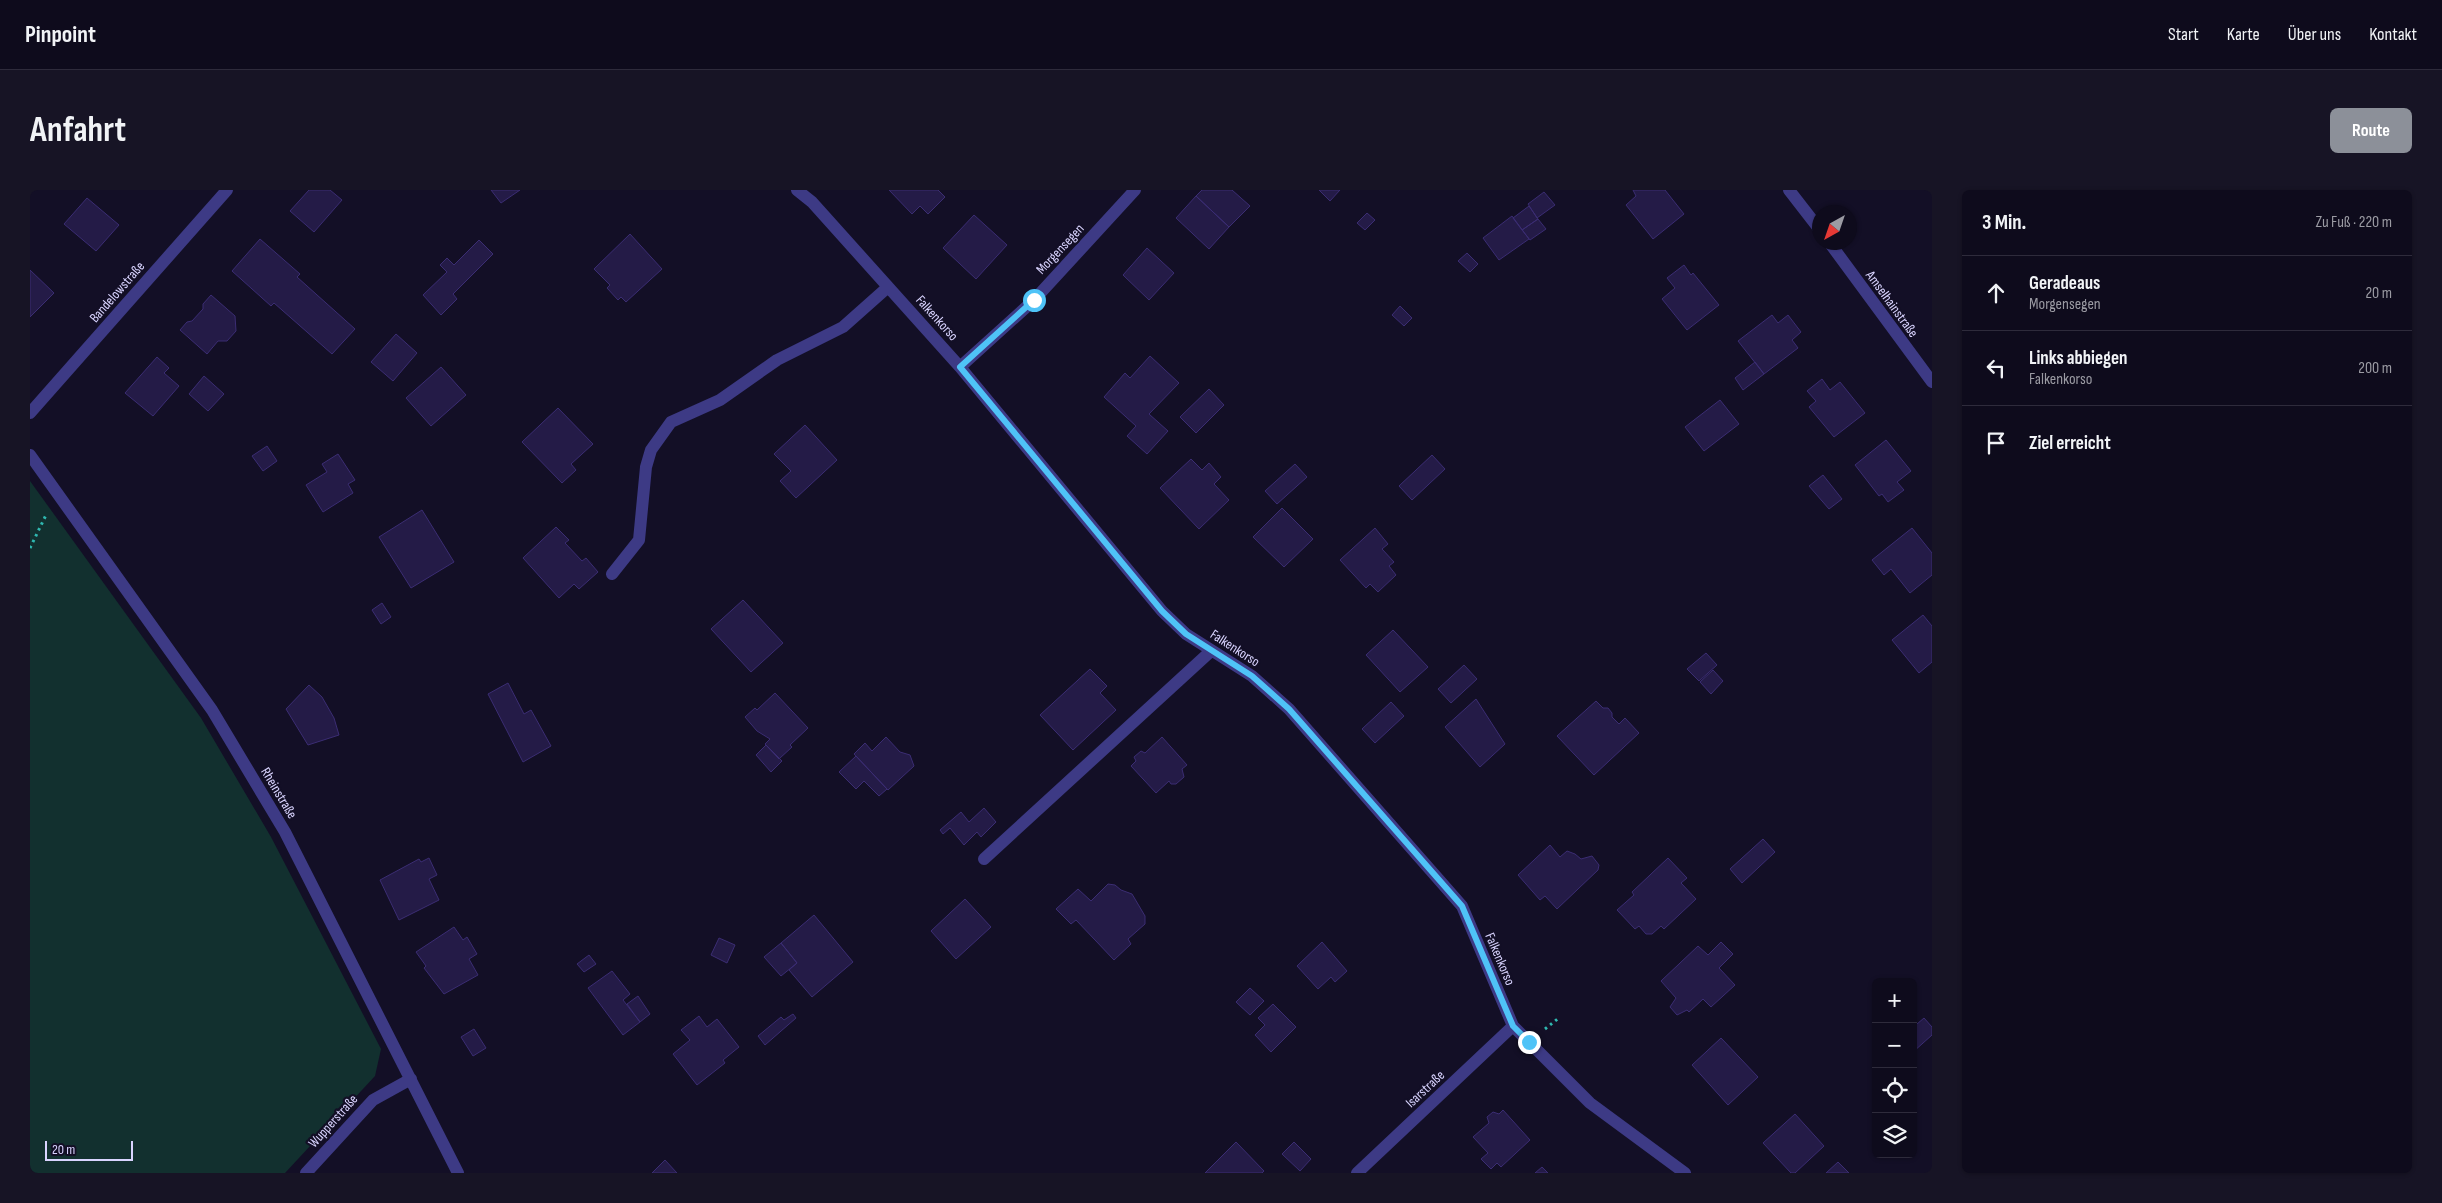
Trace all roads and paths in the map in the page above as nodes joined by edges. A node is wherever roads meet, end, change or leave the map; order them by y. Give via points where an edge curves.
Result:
1 (227, 190) edge
2 (797, 190) edge
3 (1135, 190) edge
4 (1789, 190) edge
5 (1812, 220) edge
6 (1835, 250) edge
7 (888, 287) junction
8 (960, 367) junction
9 (1932, 382) edge
10 (30, 413) edge
11 (30, 456) edge
12 (56, 492) junction
13 (30, 548) edge
14 (612, 574) dead end
15 (1211, 651) junction
16 (984, 859) dead end
17 (1513, 1026) junction
18 (411, 1078) junction
19 (306, 1173) edge
20 (458, 1173) edge
21 (1357, 1173) edge
22 (1685, 1173) edge

1 - 10 street, Bandelowstraße
2 - 7 street, Falkenkorso via 812,202
3 - 8 street, Morgensegen via 1034,300
4 - 5 street
6 - 9 street, Amselhainstraße
7 - 8 street, Falkenkorso
7 - 14 street via 843,327 777,360 720,400 671,422 651,450 639,540
8 - 15 street, Falkenkorso via 1162,611 1186,634
11 - 12 street, Rheinstraße
12 - 13 path
12 - 18 street, Rheinstraße via 212,710 285,832
15 - 16 street
15 - 17 street, Falkenkorso via 1252,676 1289,709 1462,906
17 - 21 street, Isarstraße
17 - 22 street, Falkenkorso via 1590,1103
18 - 19 street, Wupperstraße via 373,1100
18 - 20 street, Rheinstraße

